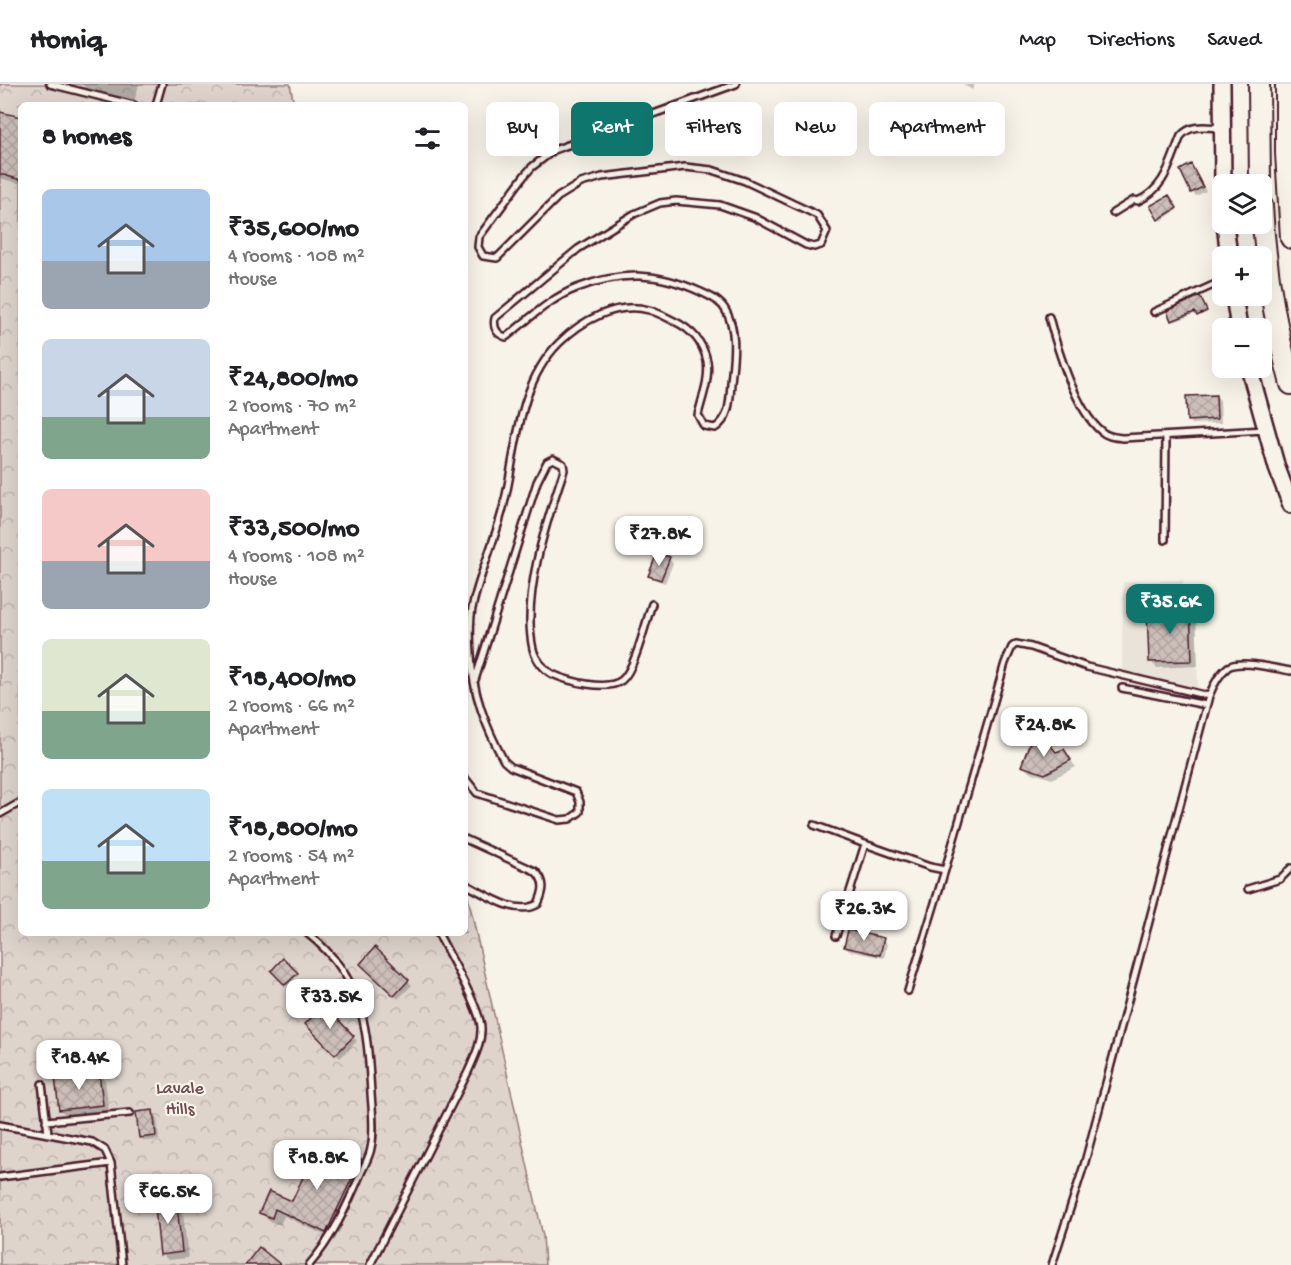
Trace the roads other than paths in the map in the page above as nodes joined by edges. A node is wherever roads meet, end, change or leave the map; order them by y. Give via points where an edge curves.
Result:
1 (50, 84) edge
2 (162, 84) edge
3 (736, 84) edge
4 (1222, 84) edge
5 (1259, 84) edge
6 (1286, 84) edge
7 (122, 102) edge
8 (157, 102) edge
9 (1222, 129) junction
10 (1223, 174) edge
11 (1260, 174) edge
12 (1113, 213) dead end
13 (1263, 234) edge
14 (1291, 238) edge
15 (1212, 286) edge
16 (1154, 312) dead end
17 (1049, 317) dead end
18 (1252, 378) edge
19 (1291, 384) edge
20 (1266, 430) junction
21 (1166, 436) junction
22 (1291, 505) edge
23 (1165, 540) dead end
24 (652, 604) dead end
25 (1291, 671) edge
26 (474, 683) junction
27 (1122, 688) dead end
28 (1209, 696) junction
29 (1206, 705) junction
30 (468, 782) edge
31 (18, 804) edge
32 (0, 813) edge
33 (814, 825) dead end
34 (468, 840) edge
35 (865, 844) junction
36 (1291, 868) edge
37 (945, 870) junction
38 (468, 886) edge
39 (1248, 889) dead end
40 (311, 936) edge
41 (439, 936) edge
42 (836, 936) dead end
43 (908, 991) dead end
44 (42, 1084) dead end
45 (130, 1113) dead end
46 (46, 1121) junction
47 (0, 1125) edge
48 (48, 1133) junction
49 (111, 1163) junction
50 (0, 1177) edge
51 (122, 1265) edge
52 (309, 1265) edge
53 (370, 1265) edge
54 (1052, 1265) edge

1 - 7 lane
2 - 8 lane
3 - 26 lane via 554,150 524,176 479,237 478,247 483,256 497,258 558,197 581,183 685,166 745,181 817,215 827,231 821,245 806,245 754,217 720,205 660,203 634,214 578,249 495,318 496,331 506,337 558,297 628,275 688,286 726,310 732,328 731,394 722,424 709,428 700,421 707,378 704,351 693,334 650,310 622,308 599,315 557,345 535,377 521,416 504,505 472,605
4 - 9 street
5 - 11 highway
6 - 14 highway
9 - 10 street
9 - 12 lane via 1195,127 1185,131 1153,193
13 - 19 highway via 1273,309
15 - 16 lane
17 - 21 lane via 1068,375 1102,433 1111,437
18 - 20 street
20 - 21 lane
20 - 22 street
21 - 23 lane
24 - 26 lane via 633,662 622,680 600,686 550,673 541,664 533,650 532,589 564,470 563,464 553,459 547,462 537,482
25 - 28 lane via 1242,664 1229,666
26 - 30 lane via 479,708 504,761 576,792 580,812 560,820 477,793
27 - 29 lane
28 - 29 lane
28 - 37 lane via 1087,667 1016,644 1005,663
29 - 54 lane via 1085,1162
31 - 32 lane
33 - 35 lane
34 - 38 lane via 535,871 543,889 538,904 524,909
35 - 37 lane
35 - 42 lane
36 - 39 lane via 1280,879
37 - 43 lane
40 - 52 lane via 326,948 360,1003 372,1117 371,1148 349,1201
41 - 53 lane via 478,1014 478,1046
44 - 46 lane
45 - 46 lane
46 - 48 lane
47 - 48 lane
48 - 49 lane via 92,1142 105,1150
49 - 50 lane
49 - 51 lane

